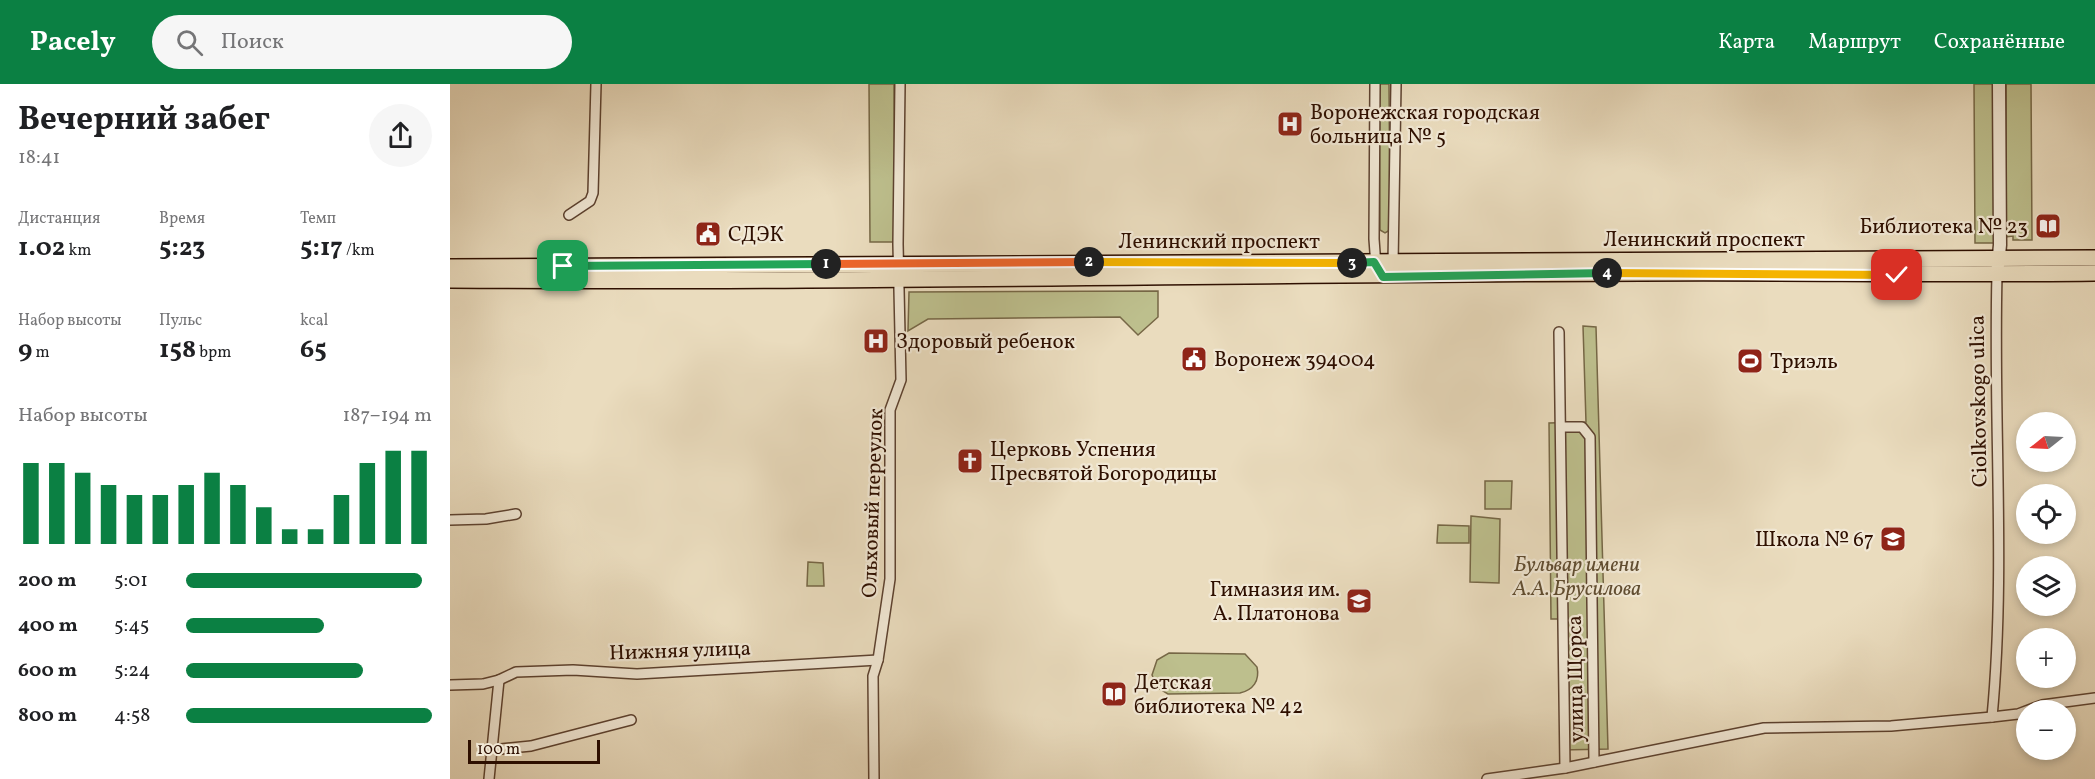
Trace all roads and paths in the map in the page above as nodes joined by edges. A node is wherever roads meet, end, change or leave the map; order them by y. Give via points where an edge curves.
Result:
1 (596, 84) edge
2 (900, 84) edge
3 (1375, 84) edge
4 (1396, 84) edge
5 (1999, 84) edge
6 (569, 215) dead end
7 (2095, 258) edge
8 (1999, 259) junction
9 (1374, 262) junction
10 (1395, 262) junction
11 (450, 267) edge
12 (899, 271) junction
13 (2095, 273) edge
14 (1997, 275) junction
15 (1383, 277) junction
16 (450, 280) edge
17 (1559, 332) dead end
18 (1562, 427) junction
19 (516, 514) dead end
20 (450, 520) edge
21 (878, 660) junction
22 (499, 680) junction
23 (450, 685) edge
24 (2095, 698) edge
25 (1992, 717) junction
26 (631, 720) dead end
27 (491, 750) junction
28 (1594, 762) junction
29 (1565, 768) junction
30 (489, 779) edge
31 (874, 779) edge
32 (1487, 779) edge

1 - 6 street via 593,193 590,201
2 - 12 street, Ольховый переулок
3 - 9 street
4 - 10 street
5 - 8 street, Ciolkovskogo ulica
7 - 8 main road, Ленинский проспект
8 - 10 main road, Ленинский проспект
8 - 14 street, Ciolkovskogo ulica
9 - 10 main road, Ленинский проспект
9 - 12 main road, Ленинский проспект
9 - 15 street
10 - 15 street
11 - 12 main road, Ленинский проспект
12 - 15 main road, Ленинский проспект
12 - 16 main road, Ленинский проспект
12 - 21 street, Ольховый переулок via 901,380 890,410 890,579
13 - 14 main road, Ленинский проспект
14 - 15 main road, Ленинский проспект via 1643,273
14 - 25 street, Ciolkovskogo ulica via 1998,592
17 - 18 street
18 - 28 street, улица Щорса via 1582,427 1590,437
18 - 29 street
19 - 20 street
21 - 22 street, Нижняя улица via 638,674 516,672
21 - 31 street, Ольховый переулок via 873,676
22 - 23 street, Нижняя улица
22 - 27 street
24 - 25 street
25 - 28 street via 1891,726 1764,728
26 - 27 street via 531,746
27 - 30 street
28 - 29 street
29 - 32 street

